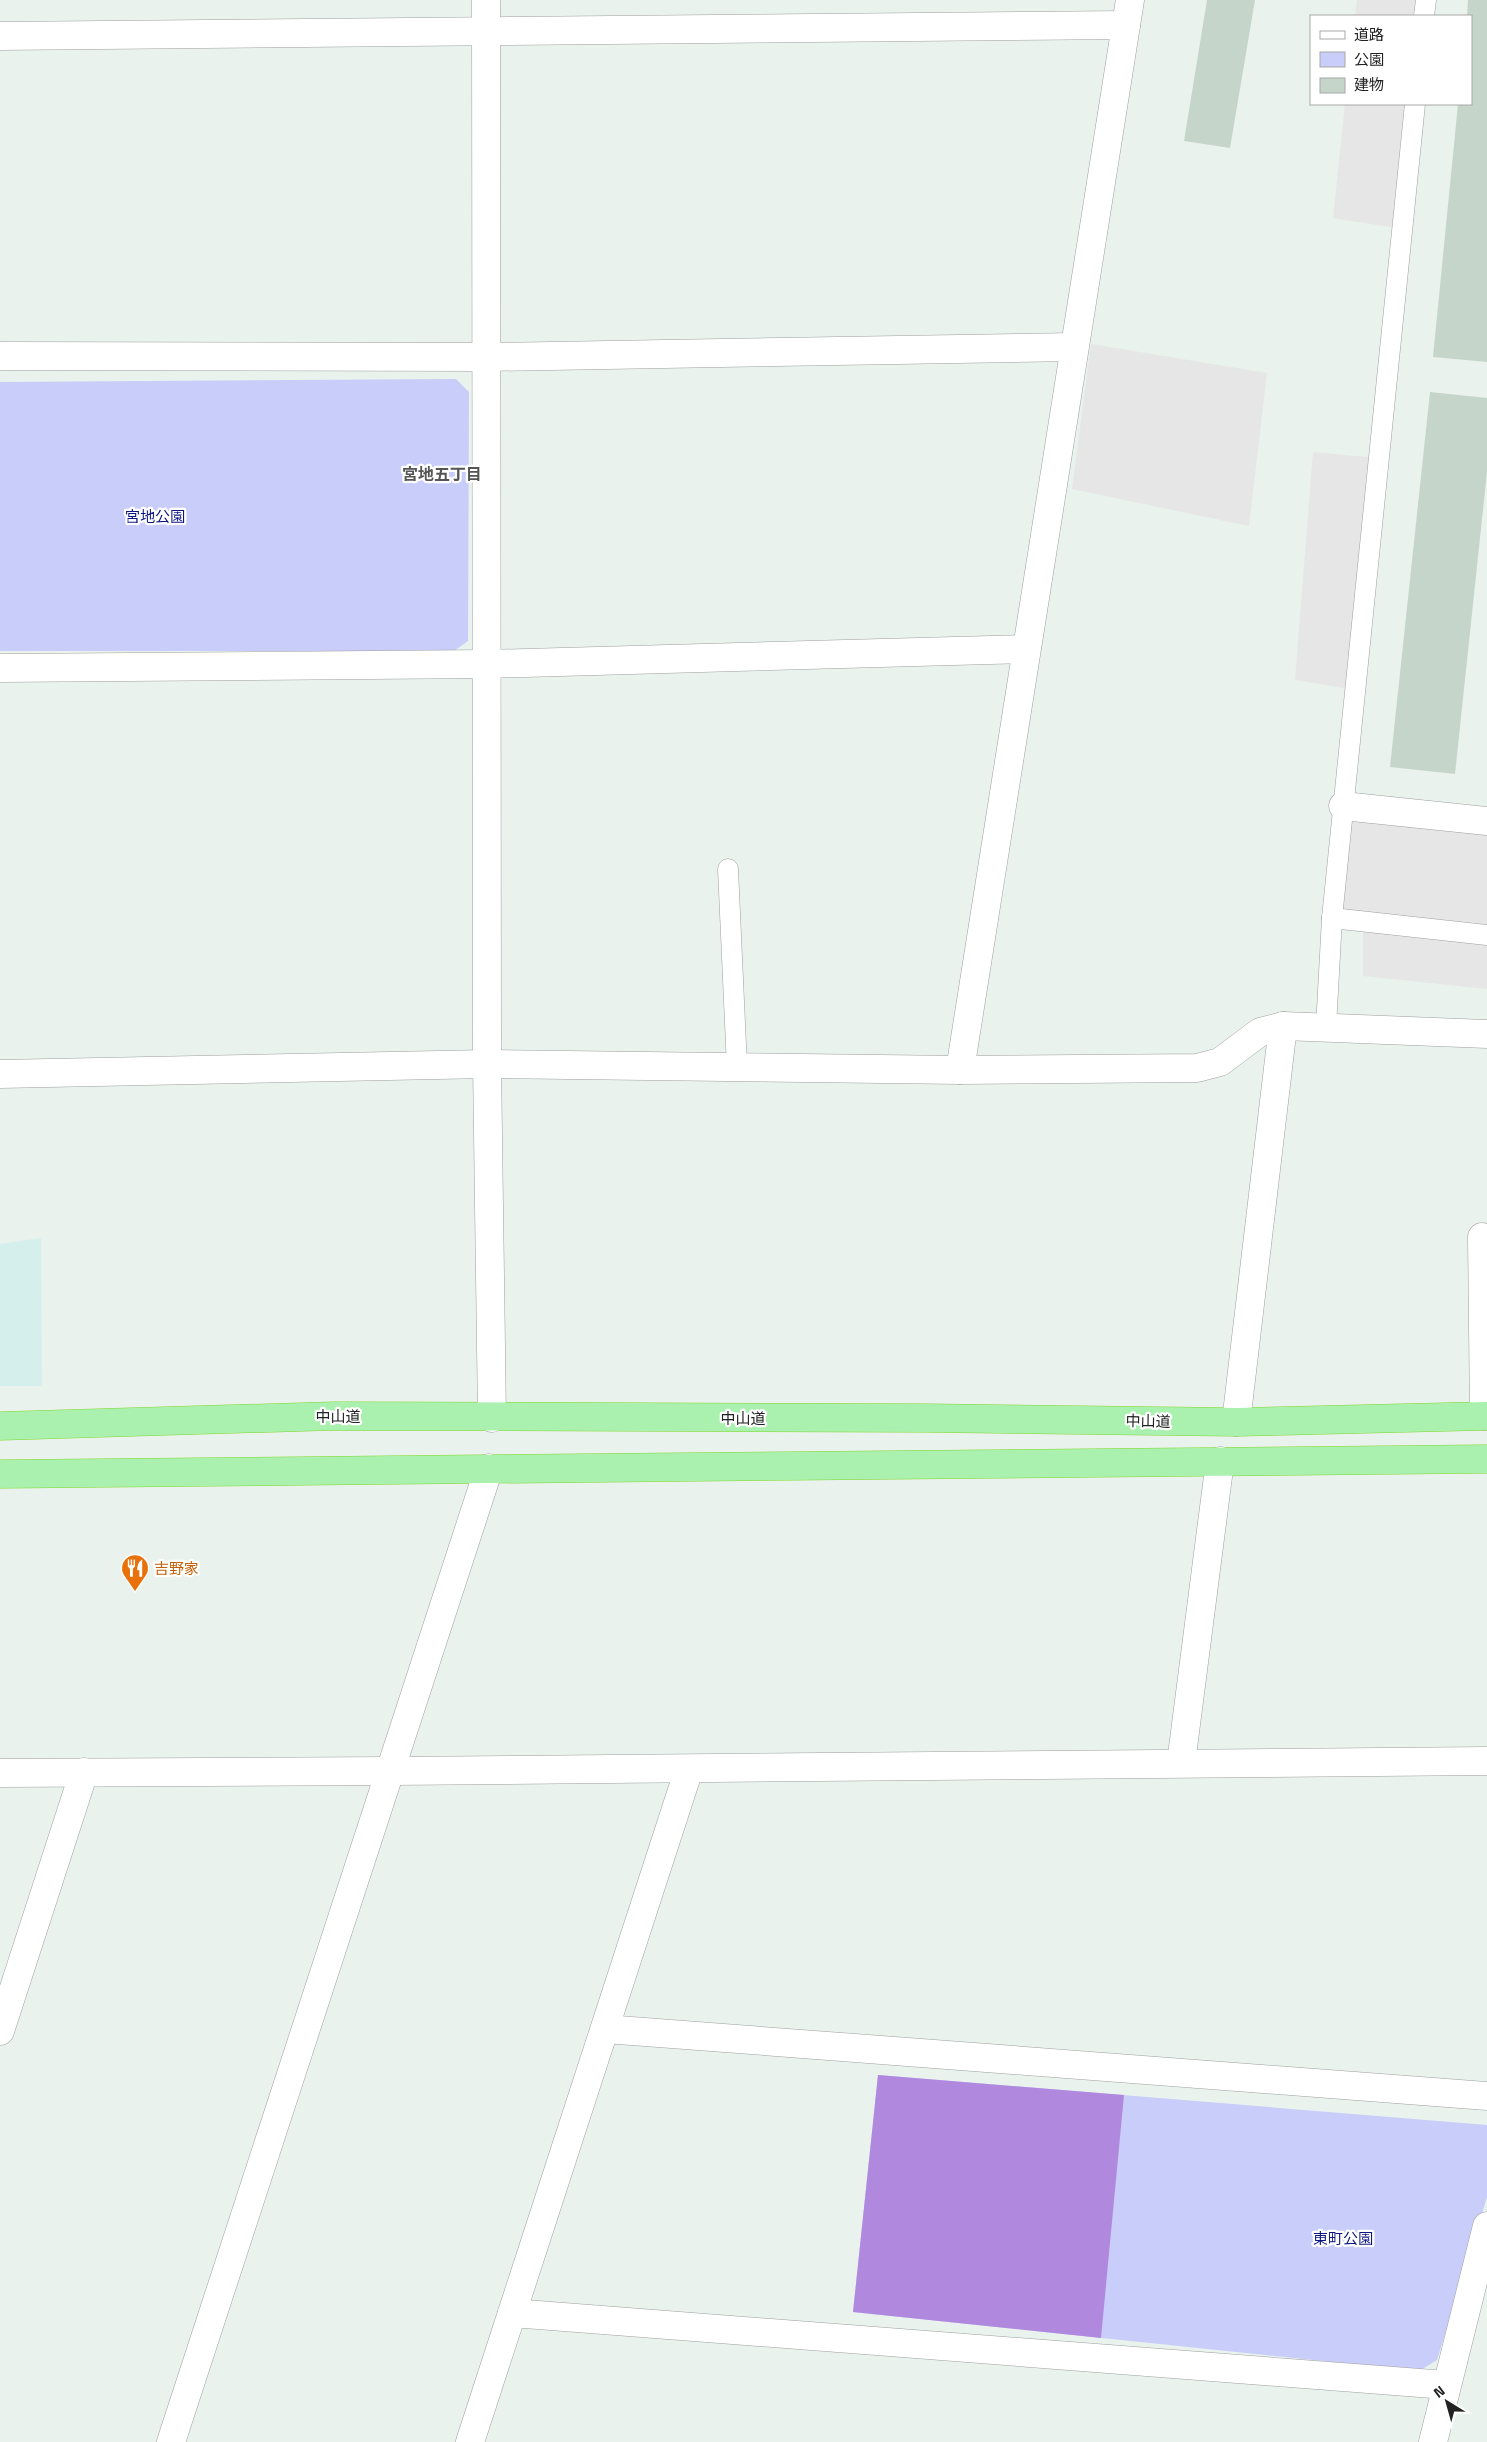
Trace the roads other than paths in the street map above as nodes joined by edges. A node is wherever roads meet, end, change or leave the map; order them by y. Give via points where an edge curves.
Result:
1 (486, 0) edge
2 (1426, 0) edge
3 (1128, 13) edge
4 (1424, 15) edge
5 (486, 30) junction
6 (0, 36) edge
7 (1415, 105) edge
8 (1074, 347) junction
9 (0, 356) edge
10 (487, 357) junction
11 (1026, 649) junction
12 (487, 664) junction
13 (0, 668) edge
14 (1343, 806) junction
15 (1487, 821) edge
16 (728, 870) dead end
17 (1332, 918) junction
18 (1487, 934) edge
19 (1283, 1026) junction
20 (1326, 1028) junction
21 (1487, 1034) edge
22 (487, 1064) junction
23 (737, 1067) junction
24 (960, 1070) junction
25 (0, 1074) edge
26 (1482, 1238) dead end
27 (1486, 1416) edge
28 (492, 1418) junction
29 (1236, 1422) junction
30 (0, 1426) edge
31 (1487, 1459) edge
32 (1220, 1461) junction
33 (489, 1468) junction
34 (0, 1474) edge
35 (1487, 1761) edge
36 (1181, 1763) junction
37 (689, 1769) junction
38 (84, 1772) junction
39 (392, 1772) junction
40 (0, 1773) edge
41 (605, 2029) junction
42 (0, 2031) edge
43 (1487, 2096) edge
44 (1487, 2226) edge
45 (512, 2313) junction
46 (1446, 2385) junction
47 (171, 2442) edge
48 (470, 2442) edge
49 (1433, 2442) edge

1 - 5 street
2 - 4 lane
3 - 5 street
3 - 8 street
5 - 6 street
5 - 10 street
7 - 14 lane
8 - 10 street
8 - 11 street
9 - 10 street
10 - 12 street
11 - 12 street
11 - 24 street
12 - 13 street
12 - 22 street
14 - 15 street
14 - 17 lane
16 - 23 lane
17 - 18 lane
17 - 20 lane
19 - 20 street
19 - 24 street via 1260,1032 1220,1062 1197,1068
19 - 29 street
20 - 21 street
22 - 23 street
22 - 25 street
22 - 28 street
23 - 24 street
26 - 27 street
27 - 29 highway, 中山道
28 - 29 highway, 中山道
28 - 30 highway, 中山道 via 335,1416
31 - 32 highway
32 - 33 highway
32 - 36 street
33 - 34 highway
33 - 39 street
35 - 36 street
36 - 37 street
37 - 39 street
37 - 41 street
38 - 39 street
38 - 40 street
38 - 42 street
39 - 47 street
41 - 43 street
41 - 45 street
44 - 46 street
45 - 46 street
45 - 48 street
46 - 49 street

